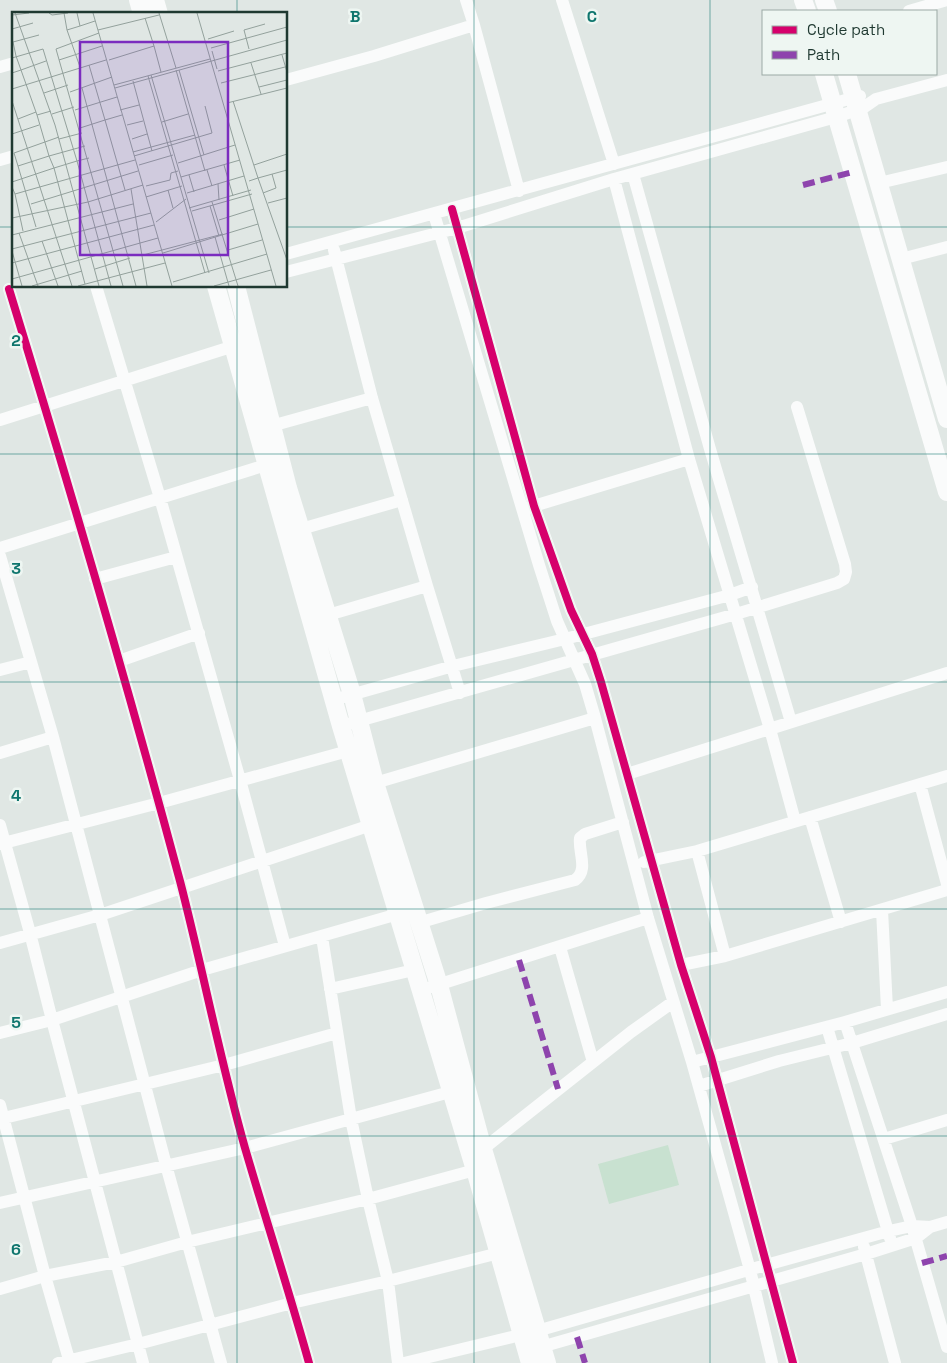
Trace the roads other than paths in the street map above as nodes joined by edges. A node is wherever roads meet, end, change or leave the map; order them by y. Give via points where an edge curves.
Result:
1 (466, 0) edge
2 (562, 0) edge
3 (947, 0) edge
4 (913, 10) edge
5 (474, 25) junction
6 (824, 75) edge
7 (847, 75) edge
8 (288, 79) edge
9 (947, 80) edge
10 (856, 104) junction
11 (834, 110) junction
12 (614, 164) junction
13 (947, 167) edge
14 (633, 174) junction
15 (614, 179) junction
16 (879, 183) junction
17 (519, 190) junction
18 (452, 209) junction
19 (434, 214) junction
20 (457, 228) junction
21 (439, 232) junction
22 (332, 241) junction
23 (947, 247) edge
24 (288, 253) edge
25 (337, 258) junction
26 (901, 260) junction
27 (288, 271) edge
28 (97, 288) edge
29 (226, 288) edge
30 (226, 288) edge
31 (8, 289) edge
32 (234, 346) junction
33 (125, 380) junction
34 (943, 388) edge
35 (372, 398) junction
36 (44, 406) junction
37 (797, 407) dead end
38 (947, 419) edge
39 (0, 420) edge
40 (265, 428) junction
41 (689, 459) junction
42 (266, 465) junction
43 (947, 492) edge
44 (160, 498) junction
45 (402, 500) junction
46 (534, 506) junction
47 (522, 510) junction
48 (79, 522) junction
49 (301, 529) junction
50 (0, 548) edge
51 (0, 556) edge
52 (176, 557) junction
53 (4, 580) edge
54 (95, 580) junction
55 (427, 586) junction
56 (752, 587) junction
57 (730, 595) junction
58 (758, 608) junction
59 (736, 614) junction
60 (328, 615) junction
61 (199, 633) junction
62 (583, 634) junction
63 (565, 639) junction
64 (592, 654) junction
65 (574, 660) junction
66 (119, 661) junction
67 (31, 662) junction
68 (452, 666) junction
69 (0, 670) edge
70 (947, 673) edge
71 (460, 693) junction
72 (352, 694) junction
73 (333, 700) junction
74 (595, 718) junction
75 (359, 722) junction
76 (791, 722) junction
77 (341, 726) junction
78 (770, 729) junction
79 (53, 737) junction
80 (348, 751) junction
81 (0, 753) edge
82 (627, 774) junction
83 (947, 776) edge
84 (240, 780) junction
85 (376, 783) junction
86 (920, 784) junction
87 (159, 803) junction
88 (810, 817) junction
89 (795, 821) junction
90 (623, 822) junction
91 (75, 824) junction
92 (0, 825) edge
93 (371, 825) junction
94 (2, 843) edge
95 (697, 851) junction
96 (651, 860) junction
97 (261, 862) junction
98 (635, 865) junction
99 (947, 884) edge
100 (181, 887) junction
101 (947, 890) edge
102 (882, 910) junction
103 (398, 914) junction
104 (100, 915) junction
105 (648, 918) junction
106 (418, 922) junction
107 (841, 922) junction
108 (30, 933) junction
109 (322, 937) junction
110 (0, 943) edge
111 (285, 946) junction
112 (560, 947) junction
113 (725, 956) junction
114 (681, 965) junction
115 (202, 970) junction
116 (414, 970) junction
117 (438, 985) junction
118 (330, 989) junction
119 (420, 989) junction
120 (947, 992) edge
121 (122, 997) junction
122 (673, 1002) junction
123 (887, 1009) junction
124 (947, 1014) edge
125 (52, 1020) junction
126 (845, 1022) junction
127 (826, 1027) junction
128 (0, 1033) edge
129 (337, 1033) junction
130 (852, 1043) junction
131 (833, 1048) junction
132 (711, 1057) junction
133 (593, 1062) junction
134 (692, 1062) junction
135 (224, 1065) junction
136 (718, 1080) junction
137 (144, 1083) junction
138 (699, 1086) junction
139 (450, 1092) junction
140 (73, 1101) junction
141 (0, 1104) edge
142 (2, 1118) edge
143 (351, 1119) junction
144 (947, 1120) edge
145 (884, 1139) junction
146 (245, 1148) junction
147 (483, 1149) junction
148 (166, 1165) junction
149 (475, 1170) junction
150 (95, 1181) junction
151 (25, 1197) junction
152 (368, 1199) junction
153 (0, 1203) edge
154 (947, 1222) edge
155 (268, 1223) junction
156 (912, 1226) junction
157 (930, 1227) junction
158 (889, 1231) junction
159 (916, 1238) junction
160 (862, 1239) junction
161 (186, 1242) junction
162 (892, 1246) junction
163 (499, 1253) junction
164 (866, 1254) junction
165 (116, 1262) junction
166 (766, 1265) junction
167 (750, 1270) junction
168 (45, 1276) junction
169 (771, 1280) junction
170 (388, 1281) junction
171 (754, 1287) junction
172 (0, 1289) edge
173 (292, 1303) junction
174 (210, 1325) junction
175 (945, 1330) edge
176 (138, 1344) junction
177 (947, 1347) edge
178 (534, 1348) edge
179 (65, 1362) edge
180 (143, 1363) edge
181 (221, 1363) edge
182 (309, 1363) edge
183 (398, 1363) edge
184 (404, 1363) edge
185 (772, 1363) edge
186 (793, 1363) edge
187 (896, 1363) edge

1 - 5 street
2 - 12 street
3 - 4 street
5 - 8 street
5 - 17 street
6 - 11 main road
7 - 10 main road
9 - 10 street via 876,100 863,108
10 - 11 street
10 - 16 main road
11 - 12 street
11 - 14 street
11 - 43 main road
12 - 17 street
13 - 16 street
14 - 15 street
14 - 56 street
15 - 20 street
15 - 41 street
16 - 26 main road
17 - 18 street
18 - 19 street
18 - 20 street
19 - 21 street
19 - 22 street
20 - 21 street
20 - 46 street
21 - 25 street
21 - 47 street
22 - 24 street
22 - 25 street
23 - 26 street
25 - 27 street
25 - 35 street
26 - 34 main road
28 - 33 street
29 - 32 main road
30 - 40 main road
31 - 36 street
32 - 33 street
32 - 40 main road
33 - 36 street
33 - 44 street
34 - 38 main road
35 - 40 street
35 - 45 street
36 - 39 street
36 - 48 street
37 - 58 street via 846,572 844,579 837,583
40 - 42 main road
40 - 49 main road
41 - 46 street
41 - 57 street
42 - 44 street
42 - 73 main road
44 - 48 street
44 - 52 street
45 - 49 street
45 - 55 street
46 - 47 street
46 - 62 street via 571,610
47 - 63 street
48 - 50 street
48 - 54 street
49 - 60 main road
51 - 53 street
52 - 54 street
52 - 61 street
53 - 67 street
54 - 66 street
55 - 60 street
55 - 68 street
56 - 57 street
56 - 58 street
57 - 59 street
57 - 62 street
58 - 59 street
58 - 76 street
59 - 64 street
59 - 78 street
60 - 72 main road
61 - 66 street
61 - 84 street
62 - 63 street
62 - 64 street
63 - 65 street
63 - 68 street
64 - 65 street
64 - 82 street
65 - 71 street
65 - 74 street
66 - 87 street
67 - 69 street
67 - 79 street
68 - 71 street
68 - 72 street
70 - 76 street
71 - 75 street
72 - 73 street
72 - 75 main road
73 - 77 main road
74 - 85 street
74 - 90 street
75 - 77 street
75 - 85 main road
76 - 78 street
77 - 80 main road
78 - 82 street
78 - 89 street
79 - 81 street
79 - 91 street
80 - 84 street
80 - 93 main road
82 - 96 street
83 - 86 street
84 - 87 street
84 - 97 street
85 - 106 main road
86 - 88 street
86 - 99 street
87 - 91 street
87 - 100 street
88 - 89 street
88 - 107 street
89 - 95 street
90 - 98 street
90 - 106 street via 580,838 583,867 575,880
91 - 94 street
91 - 104 street
92 - 94 street
93 - 97 street
93 - 103 main road
94 - 108 street
95 - 96 street
95 - 113 street
96 - 98 street
96 - 114 street
97 - 100 street
97 - 111 street
98 - 105 street
100 - 104 street
100 - 115 street
101 - 102 street
102 - 107 street
102 - 123 street
103 - 109 street
103 - 116 main road
104 - 108 street
104 - 121 street
105 - 112 street
105 - 122 street
106 - 117 main road
107 - 113 street
108 - 110 street
108 - 125 street
109 - 111 street
109 - 118 street
111 - 115 street
112 - 117 street
112 - 133 street
113 - 114 street
114 - 132 street
115 - 121 street
115 - 135 street
116 - 118 street
116 - 119 main road
117 - 119 street
117 - 147 main road
118 - 129 street
119 - 139 main road
120 - 123 street
121 - 125 street
121 - 137 street
122 - 133 street
122 - 134 street
123 - 126 street
124 - 130 street
125 - 128 street
125 - 140 street
126 - 127 street
126 - 130 street
127 - 131 street
127 - 132 street
129 - 135 street
129 - 143 street
130 - 131 street
130 - 145 street
131 - 136 street
131 - 158 street
132 - 134 street
132 - 136 street
133 - 147 street
134 - 138 street
135 - 137 street
135 - 146 street
136 - 138 street
136 - 166 street
137 - 140 street
137 - 148 street
138 - 167 street
139 - 143 street
139 - 149 main road
140 - 142 street
140 - 150 street
141 - 142 street
142 - 151 street
143 - 146 street
143 - 152 street
144 - 145 street
145 - 156 street
146 - 148 street
146 - 155 street
147 - 178 main road
148 - 150 street
148 - 161 street
149 - 152 street
149 - 163 main road
150 - 151 street
150 - 165 street
151 - 153 street
151 - 168 street
152 - 155 street
152 - 170 street
154 - 157 street
155 - 161 street
155 - 173 street
156 - 157 street
156 - 158 street
156 - 159 street
157 - 159 street
158 - 160 street
158 - 162 street
159 - 162 street
159 - 175 street
160 - 164 street
160 - 166 street
161 - 165 street
161 - 174 street
162 - 164 street
163 - 170 street
163 - 178 main road
164 - 169 street
164 - 187 street
165 - 168 street
165 - 176 street
166 - 167 street
166 - 169 street
167 - 171 street
167 - 178 street
168 - 172 street
168 - 179 street
169 - 171 street
169 - 186 street
170 - 173 street
170 - 183 street
171 - 178 street
171 - 185 street
173 - 174 street
173 - 182 street
174 - 176 street
174 - 181 street
175 - 177 street
176 - 179 street
176 - 180 street
178 - 184 street

